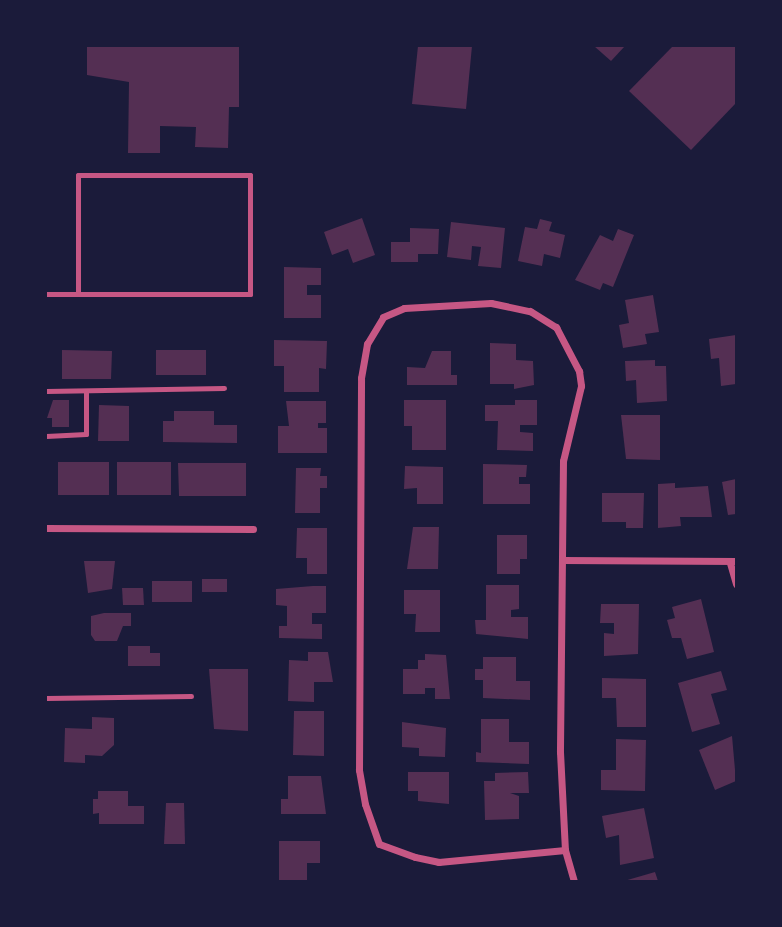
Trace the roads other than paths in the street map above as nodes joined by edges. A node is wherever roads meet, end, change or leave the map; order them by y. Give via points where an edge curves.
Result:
1 (78, 294) junction
2 (46, 295) edge
3 (224, 388) dead end
4 (46, 391) edge
5 (86, 392) junction
6 (46, 436) edge
7 (46, 528) edge
8 (253, 529) dead end
9 (562, 561) junction
10 (733, 562) edge
11 (737, 584) edge
12 (191, 695) dead end
13 (46, 698) edge
14 (565, 850) junction
15 (574, 881) edge

1 - 1 lane via 78,175 250,175 250,294
1 - 2 lane
3 - 5 lane
4 - 5 lane
5 - 6 lane via 86,434
7 - 8 street
9 - 10 street
9 - 14 street via 560,752
9 - 14 street via 563,461 581,386 575,359 556,327 530,311 492,303 421,304 383,317 367,344 361,378 359,770 365,804 379,844 415,857 439,862
10 - 11 street
12 - 13 lane
14 - 15 street

